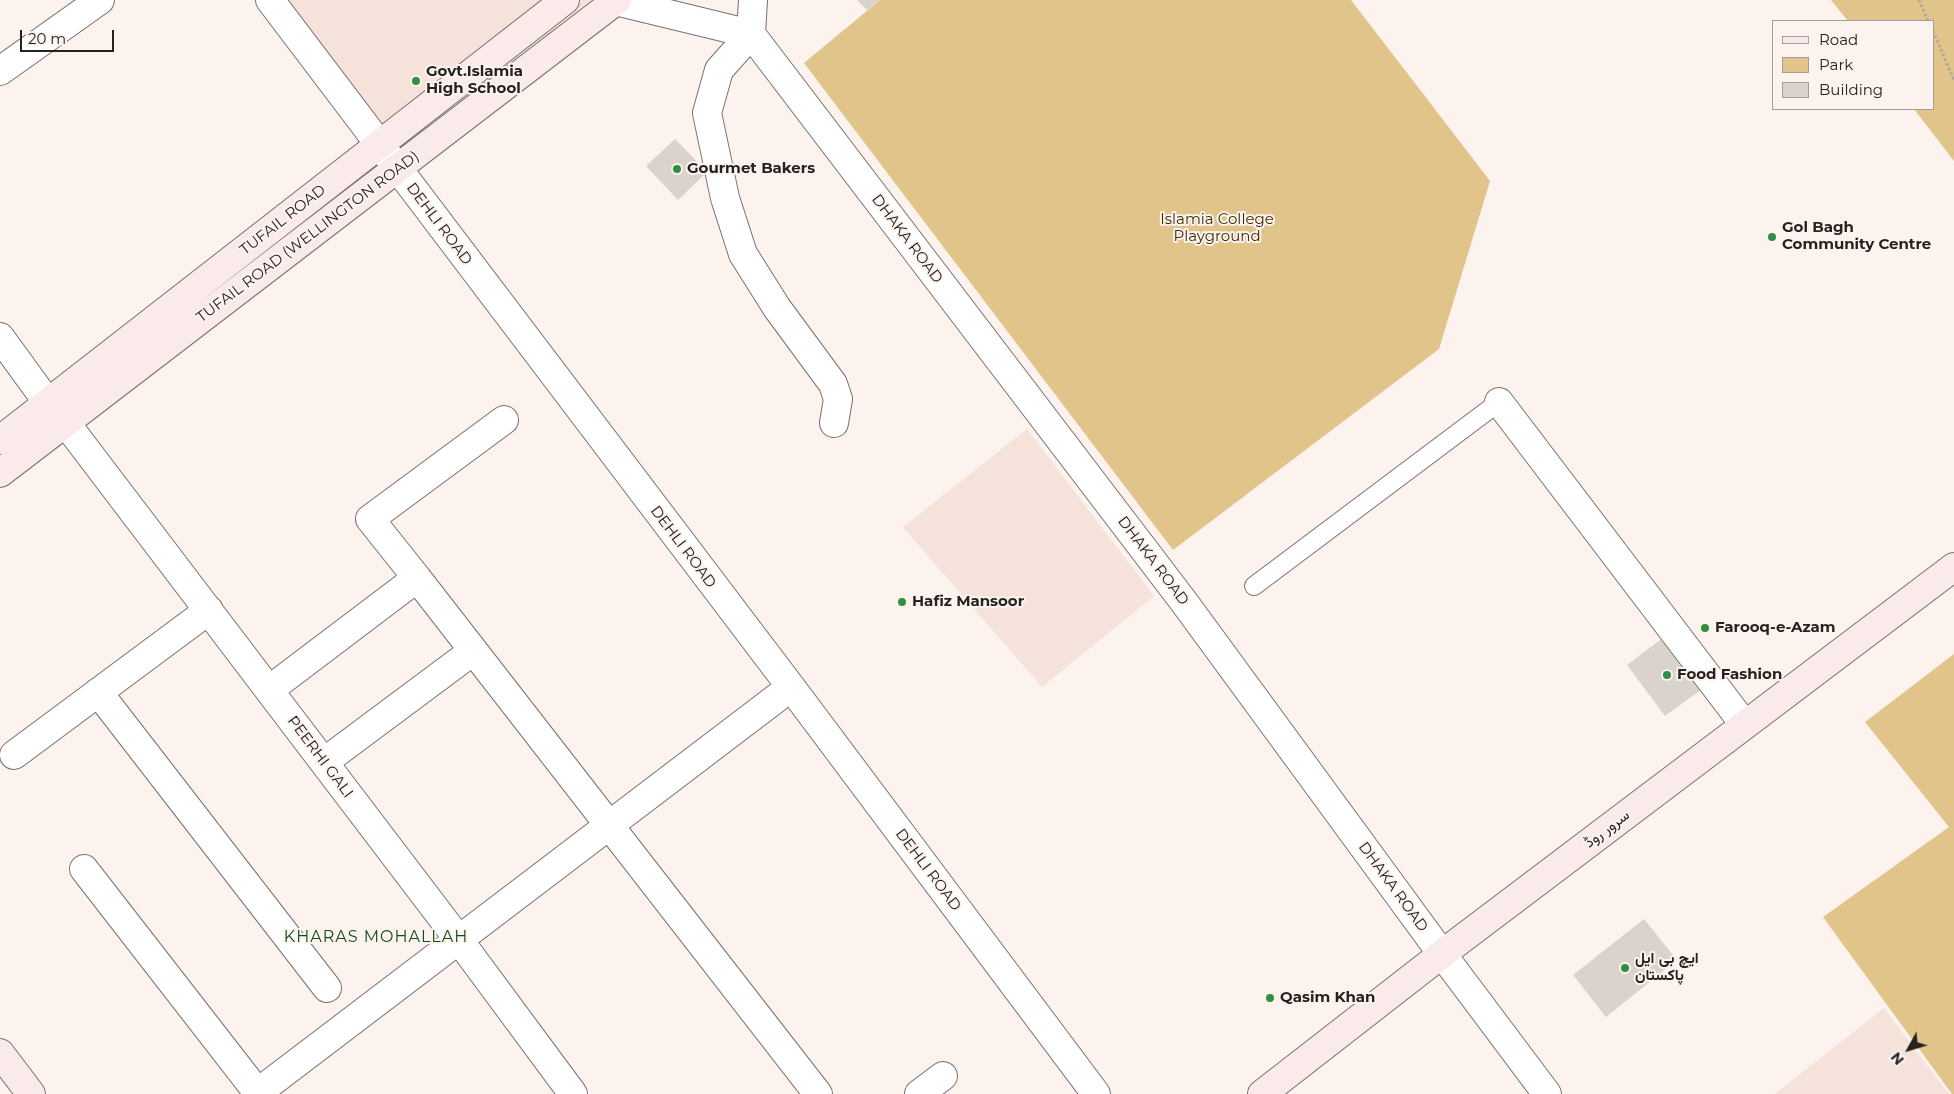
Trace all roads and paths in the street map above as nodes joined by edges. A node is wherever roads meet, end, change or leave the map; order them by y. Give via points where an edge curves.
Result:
1 (100, 0) edge
2 (270, 0) edge
3 (565, 0) edge
4 (616, 0) edge
5 (753, 0) edge
6 (1919, 0) edge
7 (1928, 20) edge
8 (751, 34) junction
9 (1934, 34) edge
10 (0, 71) edge
11 (1954, 80) edge
12 (380, 144) junction
13 (398, 169) junction
14 (0, 337) edge
15 (1499, 402) joint
16 (57, 413) junction
17 (504, 420) dead end
18 (834, 423) dead end
19 (0, 440) edge
20 (0, 473) edge
21 (1954, 566) edge
22 (417, 578) junction
23 (1254, 586) dead end
24 (209, 610) junction
25 (473, 651) junction
26 (790, 687) junction
27 (269, 690) junction
28 (98, 692) junction
29 (1744, 724) junction
30 (14, 755) dead end
31 (324, 762) junction
32 (608, 826) junction
33 (84, 869) dead end
34 (459, 940) junction
35 (1442, 954) junction
36 (327, 988) dead end
37 (0, 1053) edge
38 (943, 1076) dead end
39 (266, 1091) edge
40 (31, 1094) edge
41 (573, 1094) edge
42 (818, 1094) edge
43 (919, 1094) edge
44 (1096, 1094) edge
45 (1262, 1094) edge
46 (1548, 1094) edge

1 - 10 street
2 - 12 street, DEHLI ROAD
3 - 12 main road, TUFAIL ROAD
4 - 8 street
4 - 13 main road, TUFAIL ROAD (WELLINGTON ROAD)
5 - 8 street
6 - 7 path
8 - 18 street via 719,70 706,113 725,198 743,254 777,308 833,384 838,400
8 - 35 street, DHAKA ROAD via 1184,602
9 - 11 path
12 - 13 street, DEHLI ROAD
12 - 16 main road, TUFAIL ROAD
13 - 16 main road, TUFAIL ROAD (WELLINGTON ROAD)
13 - 26 street, DEHLI ROAD
14 - 16 street, PEERHI GALI
15 - 23 lane
15 - 29 street
16 - 19 main road, TUFAIL ROAD
16 - 20 main road, TUFAIL ROAD (WELLINGTON ROAD)
16 - 24 street, PEERHI GALI
17 - 22 street via 370,518
21 - 29 main road, سرور روڈ
22 - 25 street
22 - 27 street
24 - 27 street, PEERHI GALI
24 - 28 street
25 - 31 street
25 - 32 street
26 - 32 street
26 - 44 street, DEHLI ROAD
27 - 31 street, PEERHI GALI
28 - 30 street
28 - 36 street
29 - 35 main road, سرور روڈ
31 - 34 street, PEERHI GALI
32 - 34 street
32 - 42 street
33 - 39 street
34 - 39 street
34 - 41 street, PEERHI GALI
35 - 45 main road, سرور روڈ
35 - 46 street, DHAKA ROAD
37 - 40 main road
38 - 43 street

